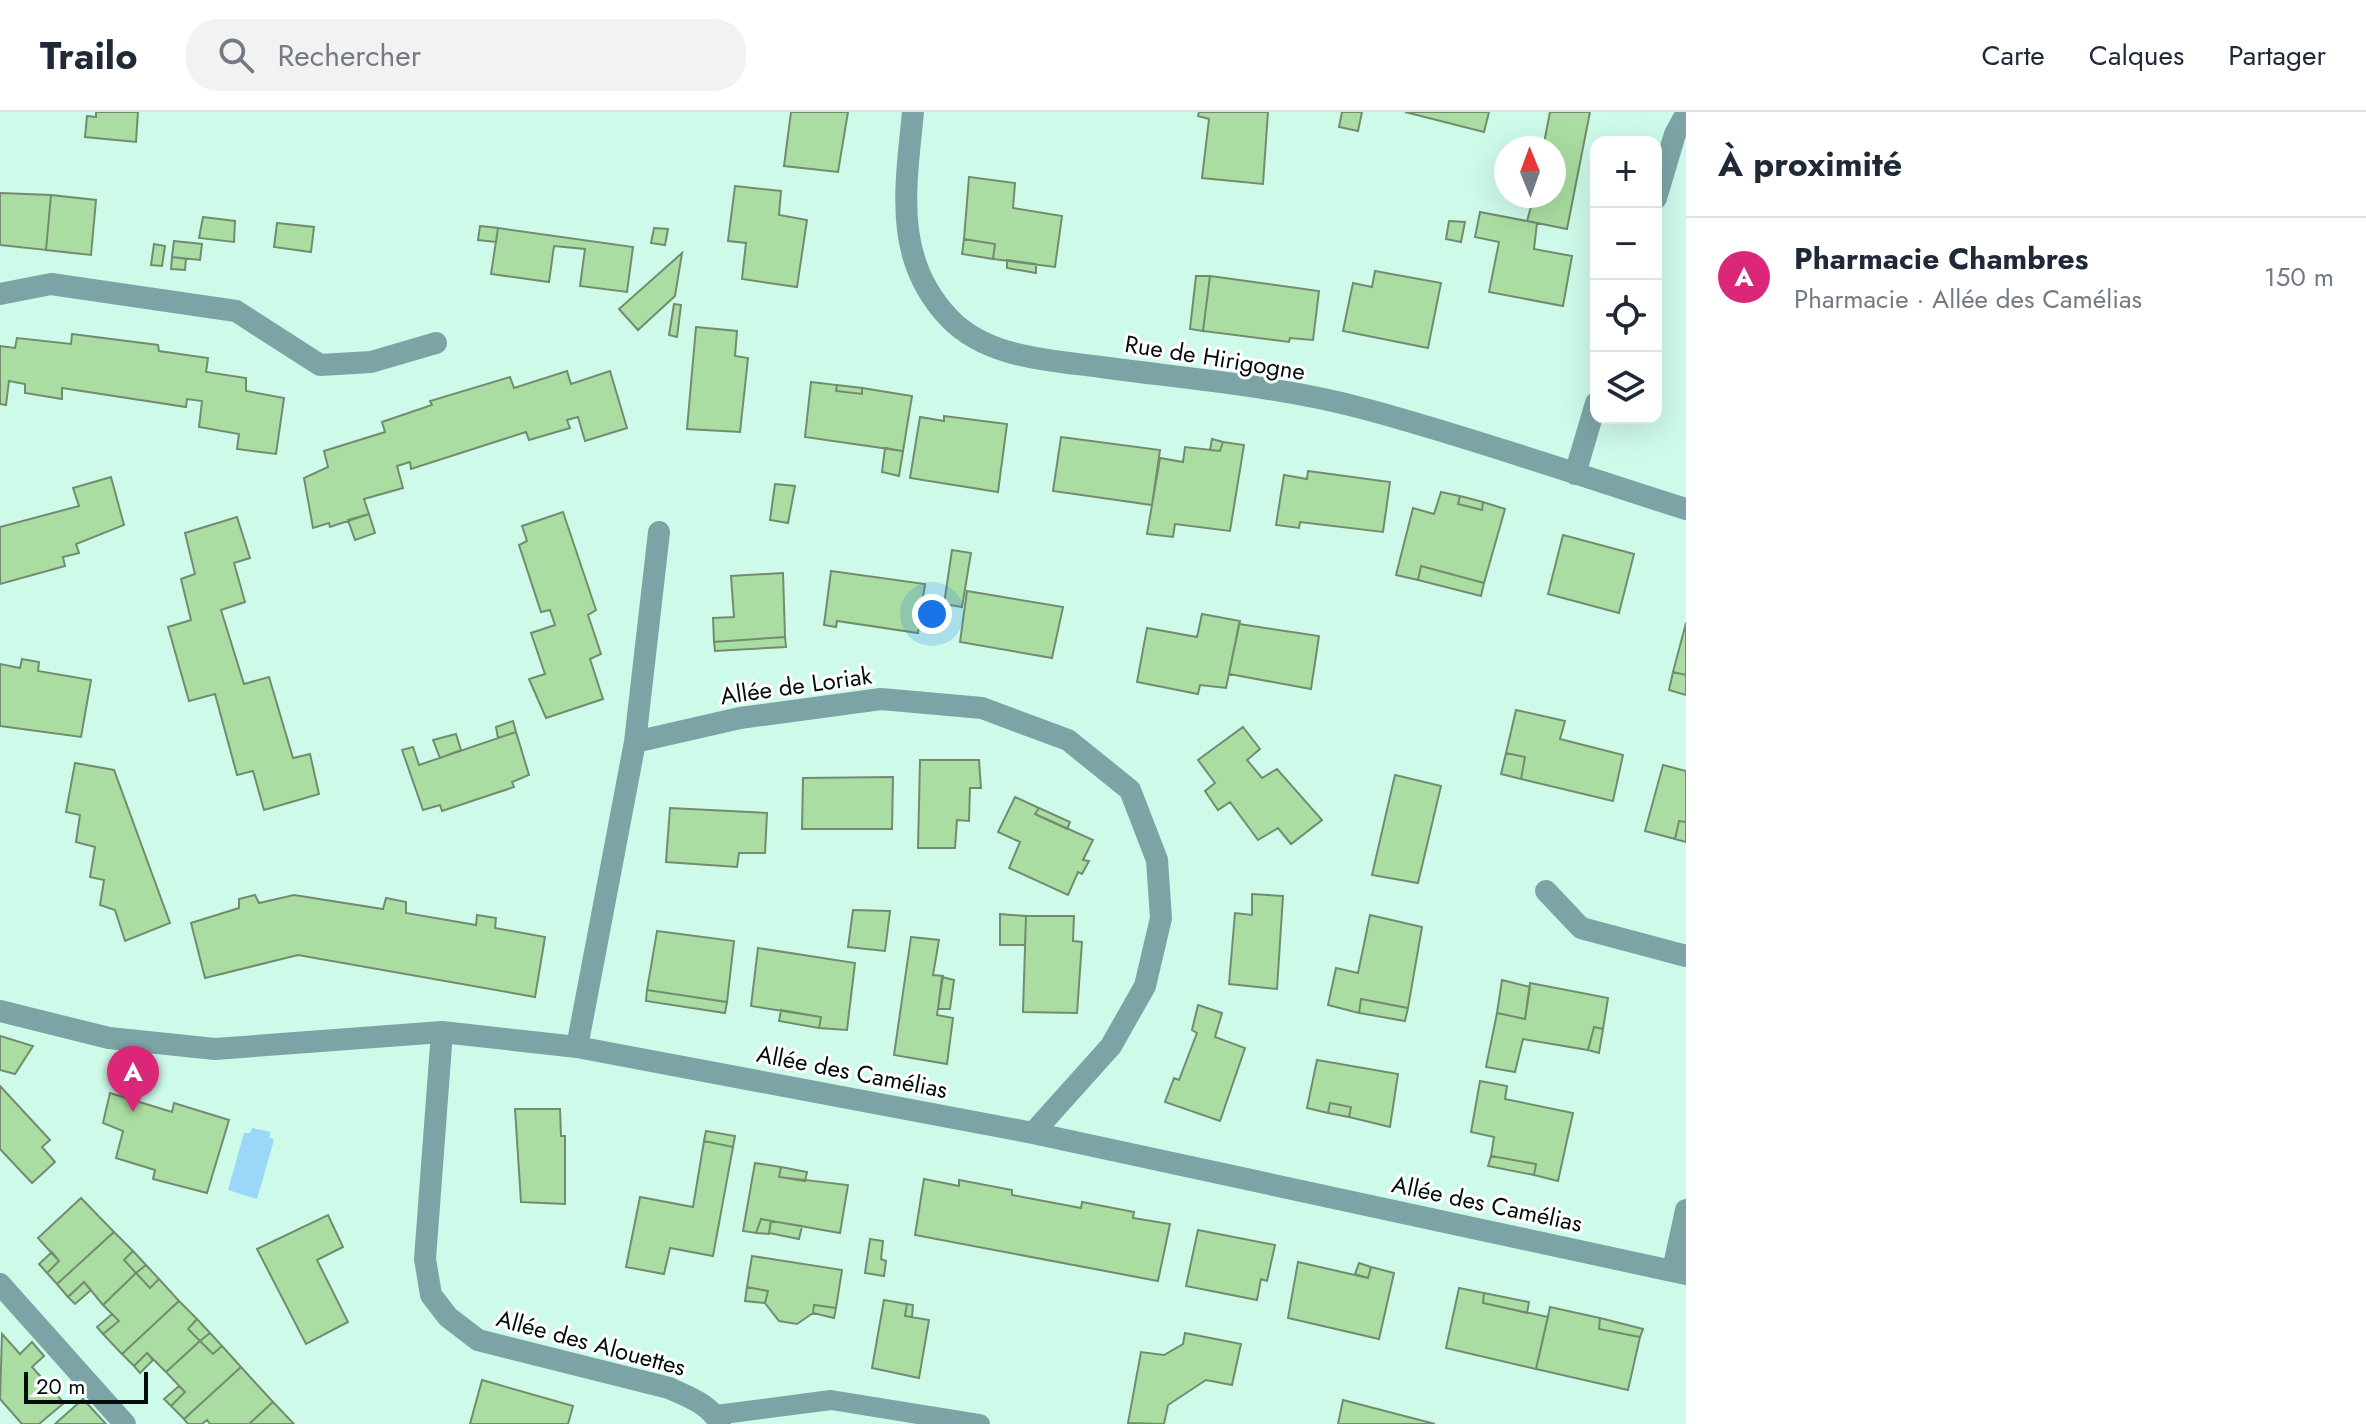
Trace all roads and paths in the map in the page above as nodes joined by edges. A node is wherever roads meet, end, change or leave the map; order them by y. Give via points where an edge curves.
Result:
1 (913, 112) edge
2 (1686, 114) edge
3 (1662, 178) edge
4 (0, 294) edge
5 (436, 343) dead end
6 (1590, 423) edge
7 (1575, 474) junction
8 (1686, 509) edge
9 (659, 532) dead end
10 (635, 742) junction
11 (1546, 891) dead end
12 (1686, 956) edge
13 (0, 1011) edge
14 (442, 1032) junction
15 (577, 1047) junction
16 (1033, 1133) junction
17 (1686, 1210) edge
18 (1679, 1272) edge
19 (0, 1284) edge
20 (718, 1420) edge
21 (125, 1424) edge
22 (980, 1424) edge

1 - 7 street, Rue de Hirigogne via 904,210 912,251 924,285 949,319 979,341 1018,355 1367,409
2 - 3 street
4 - 5 street via 51,284 236,311 320,365 371,362
6 - 7 street
7 - 8 street, Rue de Hirigogne
9 - 10 street
10 - 15 street
10 - 16 street, Allée de Loriak via 740,718 881,699 982,708 1068,740 1130,790 1157,860 1161,918 1145,986 1111,1046
11 - 12 street via 1581,928
13 - 14 street, Allée des Camélias via 109,1038 215,1049
14 - 15 street, Allée des Camélias
14 - 20 street, Allée des Alouettes via 425,1259 431,1295 448,1317 478,1340 669,1388 696,1400
15 - 16 street, Allée des Camélias
16 - 18 street, Allée des Camélias
17 - 18 street
19 - 21 street
20 - 22 lane via 831,1400

